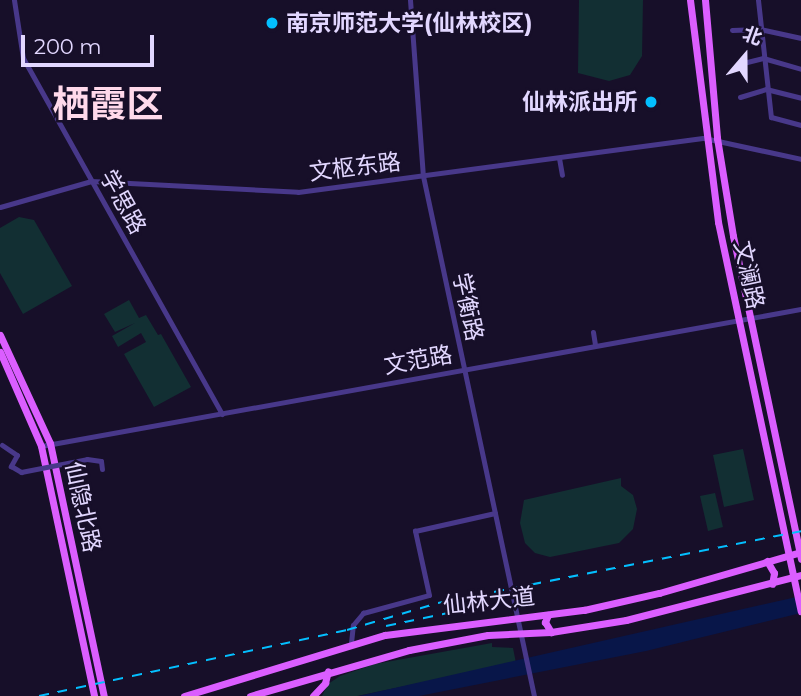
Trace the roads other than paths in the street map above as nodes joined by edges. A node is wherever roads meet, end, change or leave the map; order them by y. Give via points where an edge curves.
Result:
1 (14, 0) edge
2 (410, 0) edge
3 (691, 0) edge
4 (705, 0) edge
5 (758, 0) edge
6 (760, 29) junction
7 (732, 30) dead end
8 (801, 38) edge
9 (763, 58) junction
10 (739, 64) dead end
11 (801, 69) edge
12 (766, 89) junction
13 (740, 97) dead end
14 (801, 98) edge
15 (801, 125) edge
16 (704, 138) junction
17 (717, 138) junction
18 (559, 158) junction
19 (801, 159) edge
20 (562, 175) dead end
21 (423, 176) junction
22 (91, 181) junction
23 (0, 206) edge
24 (801, 309) edge
25 (751, 317) junction
26 (739, 319) junction
27 (593, 332) dead end
28 (0, 335) edge
29 (595, 345) junction
30 (0, 352) edge
31 (464, 369) junction
32 (222, 414) junction
33 (50, 443) junction
34 (2, 444) edge
35 (41, 446) junction
36 (102, 469) dead end
37 (495, 513) junction
38 (801, 554) edge
39 (789, 555) junction
40 (767, 561) junction
41 (797, 576) edge
42 (772, 584) junction
43 (801, 611) edge
44 (548, 615) junction
45 (517, 617) junction
46 (488, 620) junction
47 (551, 632) junction
48 (521, 634) junction
49 (488, 635) junction
50 (351, 643) junction
51 (328, 671) junction
52 (263, 695) edge
53 (94, 696) edge
54 (104, 696) edge
55 (184, 696) edge
56 (250, 696) edge
57 (313, 696) edge
58 (534, 696) edge

1 - 22 street, 学思路 via 23,58
2 - 21 street, 学衡路
3 - 16 main road, 文澜路
4 - 17 main road, 文澜路
5 - 6 street
6 - 7 street
6 - 8 street
6 - 9 street
9 - 10 street
9 - 11 street
9 - 12 street
12 - 13 street
12 - 14 street
12 - 15 street via 771,117
16 - 17 street, 文枢东路
16 - 18 street, 文枢东路
16 - 26 main road, 文澜路
17 - 19 street, 文枢东路
17 - 25 main road, 文澜路
18 - 20 street
18 - 21 street, 文枢东路
21 - 22 street, 文枢东路 via 298,192
21 - 31 street, 学衡路
22 - 23 street, 文枢东路
22 - 32 street, 学思路
24 - 25 street, 文范路
25 - 26 street, 文范路
25 - 38 main road, 文澜路
26 - 29 street, 文范路
26 - 39 main road, 文澜路
27 - 29 street
28 - 33 main road, 仙隐北路
29 - 31 street, 文范路
30 - 35 main road, 仙隐北路
31 - 32 street, 文范路
31 - 37 street, 学衡路
32 - 33 street, 文范路
33 - 35 street, 文范路
33 - 54 main road, 仙隐北路
34 - 36 street, bridge via 17,455 11,466 21,472 87,459 102,461
35 - 53 main road, 仙隐北路
37 - 45 street, 学衡路
37 - 50 street via 415,531 429,595 363,614 353,625
38 - 39 main road, 仙林大道
39 - 40 main road, 仙林大道
39 - 41 main road, 文澜路
40 - 42 main road via 774,573
40 - 44 main road, 仙林大道 via 659,593
41 - 42 main road, 仙林大道
41 - 43 main road, 文澜路
42 - 47 main road, 仙林大道 via 680,609
44 - 45 main road, 仙林大道
44 - 47 main road via 545,622
45 - 46 main road, 仙林大道
45 - 48 street, 学衡路
46 - 49 main road via 492,629
46 - 50 main road, 仙林大道
47 - 48 main road, 仙林大道
48 - 49 main road, 仙林大道
48 - 58 street, 学衡路
49 - 51 main road, 仙林大道
50 - 55 main road, 仙林大道
51 - 52 main road, 仙林大道
51 - 57 main road via 325,683
52 - 56 main road, 仙林大道

